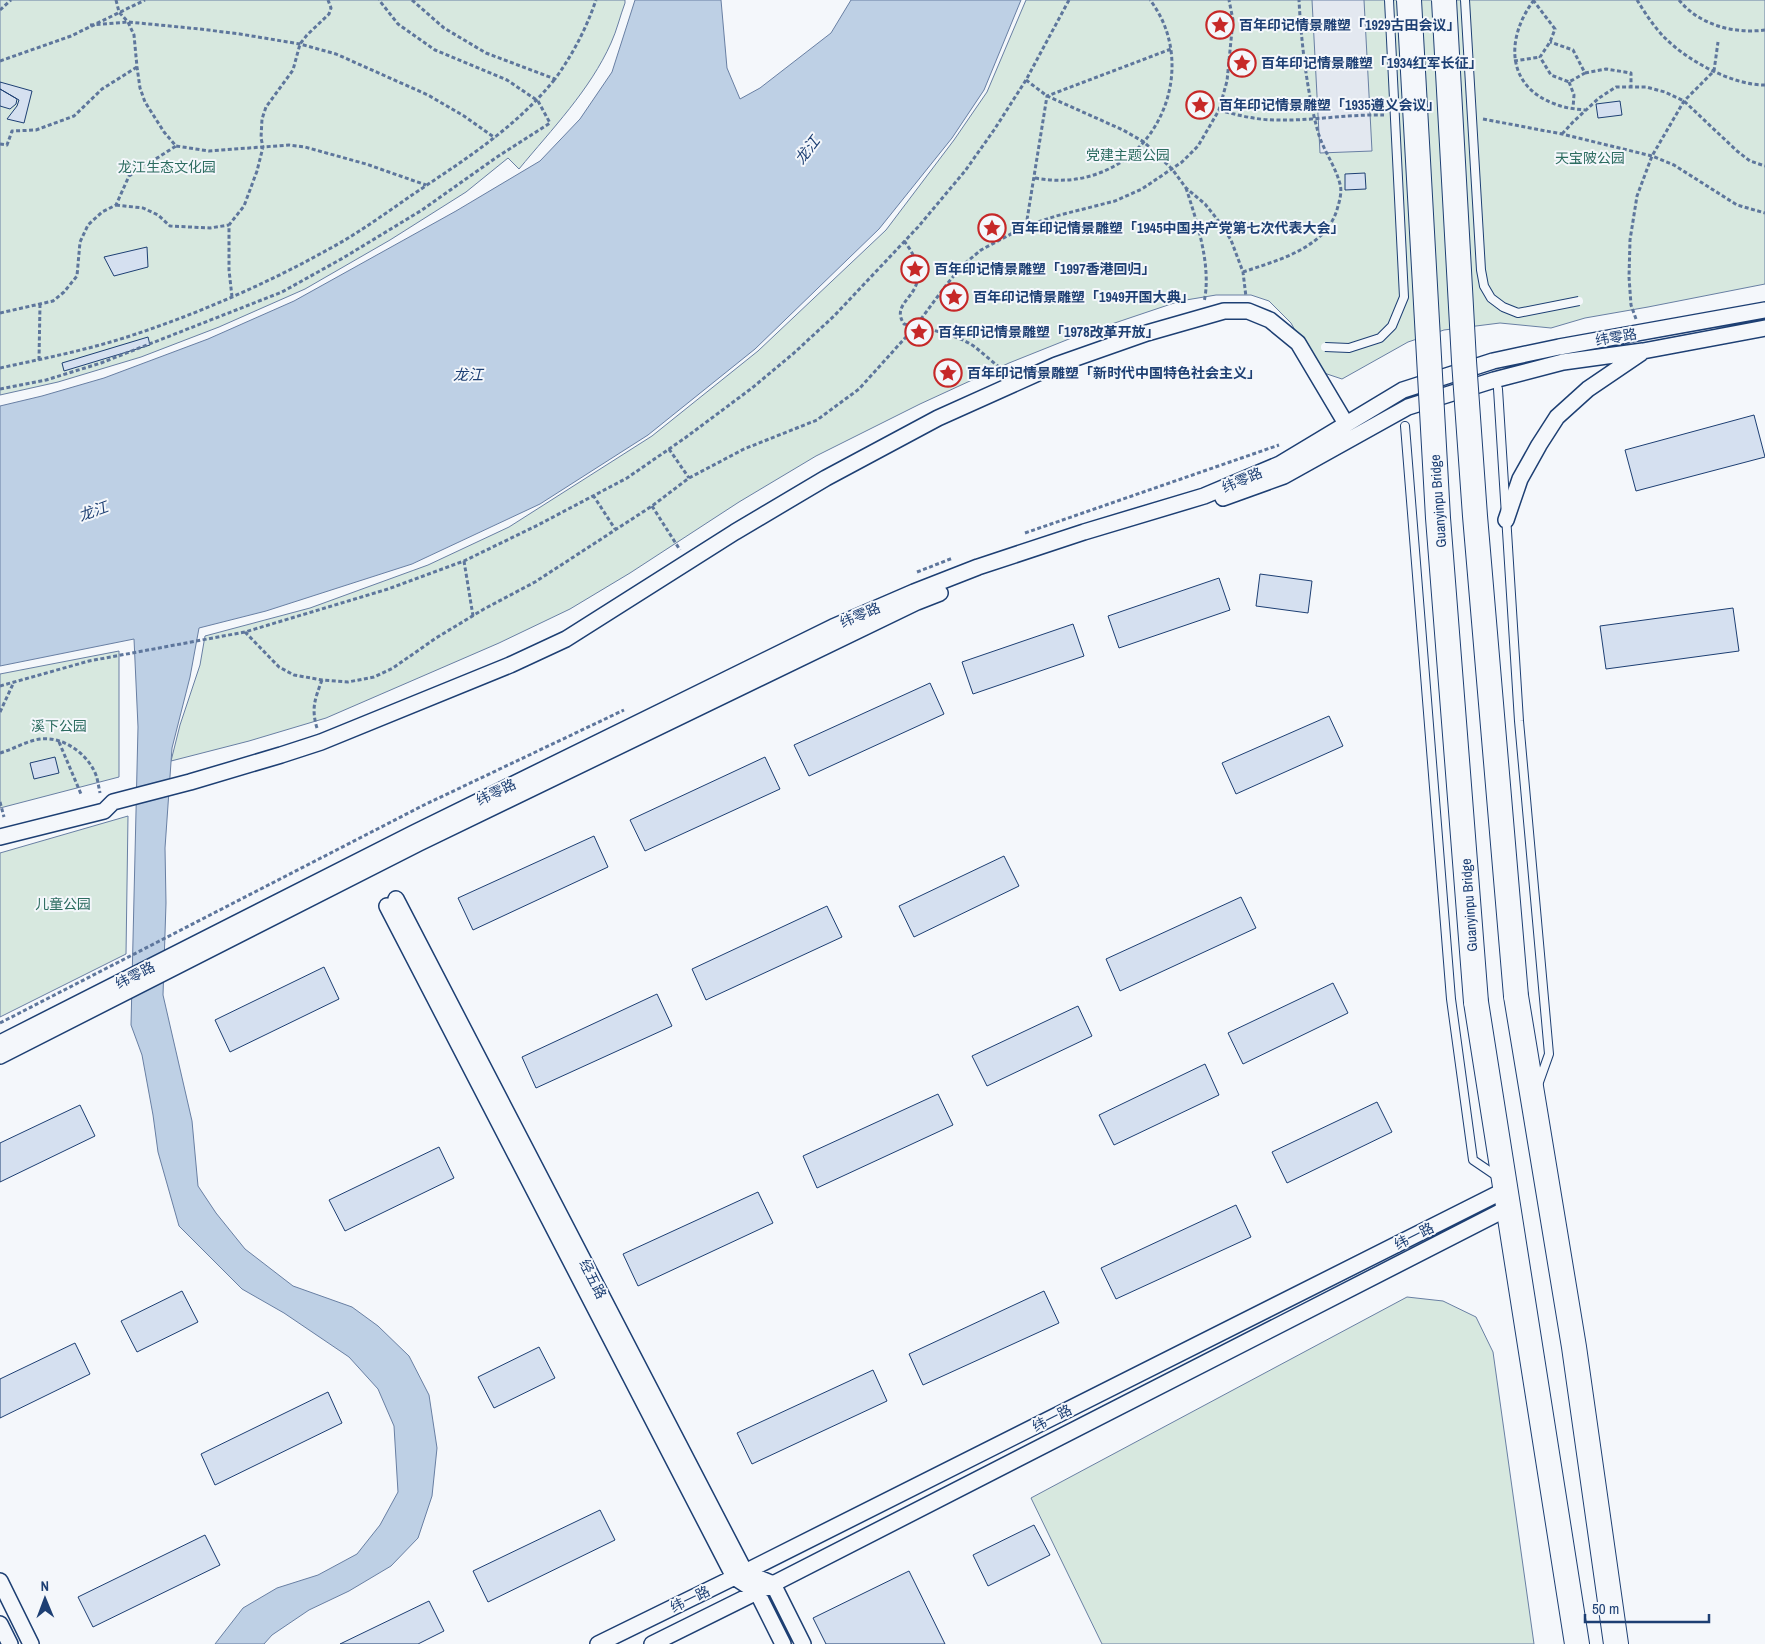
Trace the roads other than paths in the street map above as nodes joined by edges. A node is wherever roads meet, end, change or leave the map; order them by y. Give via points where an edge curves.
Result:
1 (1389, 0) edge
2 (1408, 0) edge
3 (1444, 0) edge
4 (1466, 0) edge
5 (1579, 302) dead end
6 (1765, 310) edge
7 (1765, 328) edge
8 (1325, 347) dead end
9 (1643, 352) junction
10 (1498, 389) dead end
11 (1342, 417) dead end
12 (1405, 426) dead end
13 (1506, 520) junction
14 (0, 837) edge
15 (392, 903) dead end
16 (0, 1043) edge
17 (0, 1056) edge
18 (1533, 1099) junction
19 (1506, 1193) junction
20 (739, 1575) junction
21 (0, 1581) edge
22 (773, 1584) junction
23 (758, 1592) junction
24 (0, 1624) edge
25 (10, 1644) edge
26 (32, 1644) edge
27 (598, 1644) edge
28 (652, 1644) edge
29 (783, 1644) edge
30 (802, 1644) edge
31 (1577, 1644) edge
32 (1616, 1644) edge

1 - 8 lane, bridge via 1404,297 1392,326 1380,338 1350,348
2 - 19 main road, Guanyinpu Bridge, bridge via 1438,518 1476,1002
3 - 18 main road, bridge via 1474,506 1516,996
4 - 5 lane, bridge via 1484,286 1502,307 1518,313
6 - 16 street, 纬零路 via 1493,362 1403,390 1280,464 1204,496 978,567 914,592 833,627 441,820
7 - 9 street, 纬零路
9 - 13 street via 1588,389 1558,417 1520,479
9 - 17 street, 纬零路 via 1563,362 1408,408 1284,476 1205,505 981,576 917,602 419,843
10 - 13 lane
11 - 14 street via 1298,343 1270,320 1248,310 1224,311 1147,333 1056,365 938,418 826,478 735,532 566,639 510,665 321,742
12 - 19 lane via 1451,999 1473,1160
13 - 18 lane via 1519,721 1549,1054
15 - 20 street, 经五路
18 - 32 main road via 1574,1347
19 - 20 street, 纬一路
19 - 22 street, 纬一路
19 - 31 main road, Guanyinpu Bridge
20 - 22 street
20 - 23 street
20 - 27 street, 纬一路
21 - 26 street
22 - 23 street, 纬一路
22 - 30 street
23 - 28 street, 纬一路
23 - 29 street
24 - 25 street

